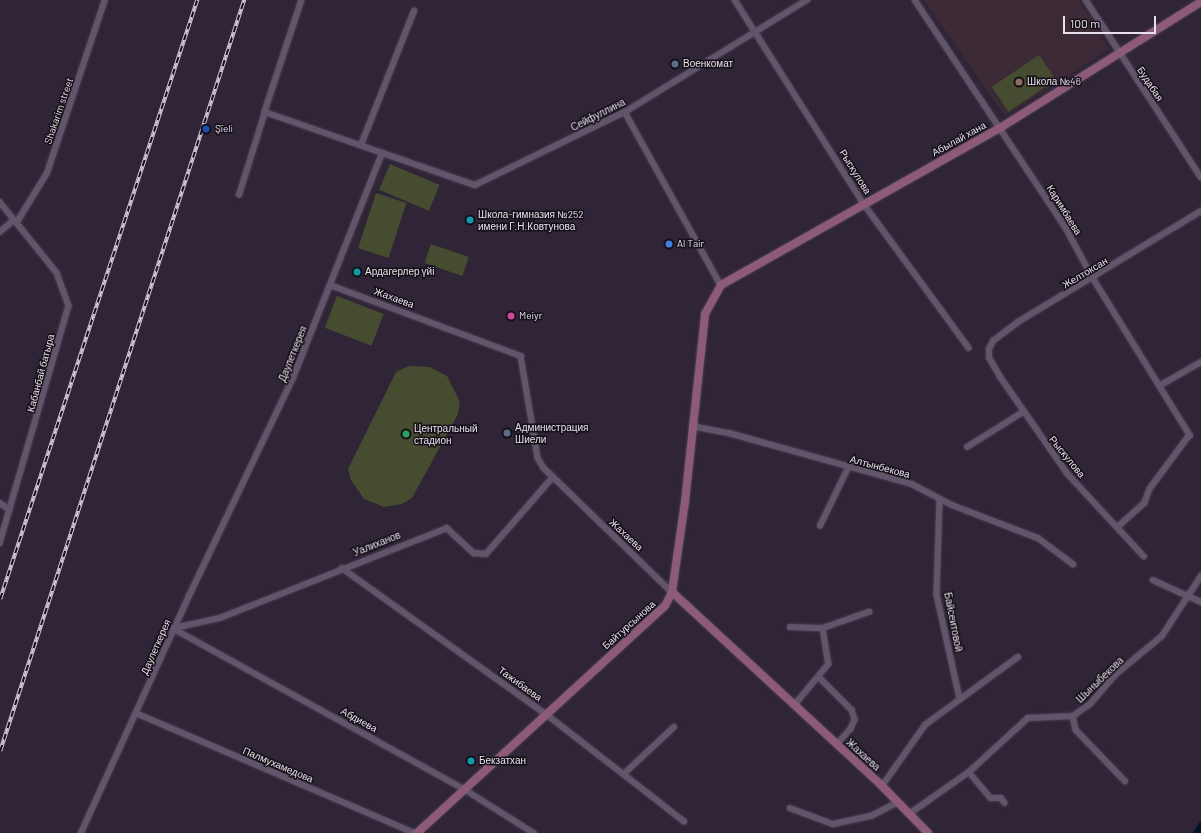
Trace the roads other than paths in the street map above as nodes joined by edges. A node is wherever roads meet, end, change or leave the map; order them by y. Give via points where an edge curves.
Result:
1 (104, 0) edge
2 (302, 0) edge
3 (735, 0) edge
4 (807, 0) edge
5 (915, 0) edge
6 (1086, 0) edge
7 (1201, 2) edge
8 (414, 11) dead end
9 (754, 32) junction
10 (1119, 53) junction
11 (265, 112) junction
12 (626, 112) junction
13 (1000, 128) junction
14 (361, 145) junction
15 (382, 153) junction
16 (1201, 177) edge
17 (239, 195) dead end
18 (0, 202) edge
19 (864, 204) junction
20 (1201, 211) edge
21 (16, 221) junction
22 (0, 232) edge
23 (1093, 278) junction
24 (330, 285) junction
25 (721, 285) junction
26 (969, 348) dead end
27 (989, 358) joint
28 (1201, 362) edge
29 (1161, 385) junction
30 (1023, 412) junction
31 (692, 426) junction
32 (967, 447) dead end
33 (848, 468) junction
34 (552, 478) junction
35 (940, 499) junction
36 (0, 503) edge
37 (10, 510) junction
38 (820, 526) dead end
39 (1118, 527) junction
40 (0, 543) edge
41 (1144, 557) dead end
42 (1073, 564) dead end
43 (342, 568) junction
44 (1201, 576) edge
45 (1153, 580) dead end
46 (672, 592) junction
47 (1187, 595) junction
48 (1201, 602) edge
49 (868, 612) dead end
50 (790, 626) dead end
51 (174, 628) junction
52 (823, 628) junction
53 (1018, 657) dead end
54 (818, 677) junction
55 (960, 699) junction
56 (795, 705) junction
57 (136, 713) junction
58 (546, 714) junction
59 (1072, 716) junction
60 (674, 727) dead end
61 (837, 744) junction
62 (969, 772) junction
63 (625, 773) junction
64 (1125, 781) dead end
65 (882, 786) junction
66 (464, 788) junction
67 (896, 803) junction
68 (1005, 803) dead end
69 (790, 808) dead end
70 (909, 814) junction
71 (684, 821) dead end
72 (81, 833) edge
73 (414, 833) edge
74 (417, 833) edge
75 (534, 833) edge
76 (928, 833) edge

1 - 21 street, Shakarim street via 47,173
2 - 11 street
3 - 9 street, Рыскулова
4 - 9 street, Сейфуллина
5 - 13 street, Каримбаева
6 - 10 street, Будабая
7 - 10 main road, Абылай хана
8 - 14 street
9 - 12 street, Сейфуллина
9 - 19 street, Рыскулова
10 - 13 main road, Абылай хана
10 - 16 street, Будабая
11 - 14 street
11 - 17 street
12 - 15 street, Сейфуллина via 475,185
12 - 25 street
13 - 19 main road, Абылай хана
13 - 23 street, Каримбаева via 1066,228
14 - 15 street
15 - 24 street, Даулеткерея
18 - 21 street, Кабанбай батыра
19 - 25 main road, Абылай хана
19 - 26 street, Рыскулова
20 - 23 street, Желтоксан
21 - 22 street, Shakarim street
21 - 37 street, Кабанбай батыра via 57,273 69,306
23 - 27 street, Желтоксан via 993,342
23 - 29 street, Каримбаева
24 - 34 street, Жахаева via 522,356 538,458
24 - 51 street, Даулеткерея via 293,378
25 - 31 main road, Байтурсынова via 705,314
27 - 30 street, Рыскулова
28 - 29 street
29 - 39 street, Каримбаева via 1190,435 1150,489 1144,503
30 - 32 street
30 - 39 street, Рыскулова via 1068,475
31 - 33 street, Алтынбекова via 729,433
31 - 46 main road, Байтурсынова
33 - 35 street, Алтынбекова via 912,484
33 - 38 street
34 - 43 street, Уалиханов via 486,554 474,553 447,528
34 - 46 street, Жахаева
35 - 42 street, Алтынбекова via 1038,538
35 - 55 street, Байсеитовой via 937,595
36 - 37 street
37 - 40 street, Кабанбай батыра
39 - 41 street, Рыскулова
43 - 51 street, Уалиханов via 220,618
43 - 58 street, Тажибаева
44 - 47 street, Шыныбекова
45 - 47 street
46 - 56 main road, Жахаева
46 - 58 main road, Байтурсынова via 665,606
47 - 48 street
47 - 59 street, Шыныбекова via 1162,636 1116,676 1090,704
49 - 52 street
50 - 52 street
51 - 57 street, Даулеткерея
51 - 66 street, Абдиева
52 - 54 street via 829,664
53 - 55 street
54 - 56 street
54 - 61 street via 852,710 855,720 851,729
55 - 65 street via 925,725
56 - 61 main road, Жахаева
57 - 72 street, Даулеткерея
57 - 73 street, Палмухамедова
58 - 63 street, Тажибаева
58 - 66 main road, Байтурсынова
59 - 62 street, Шыныбекова via 1028,718
59 - 64 street via 1076,730
60 - 63 street
61 - 65 main road, Жахаева
62 - 68 street via 991,798 1001,798
62 - 70 street, Шыныбекова
63 - 71 street, Тажибаева
65 - 67 main road, Жахаева
66 - 74 main road, Байтурсынова
66 - 75 street, Абдиева
67 - 69 street via 871,816 833,824
67 - 70 main road, Жахаева
70 - 76 main road, Жахаева

